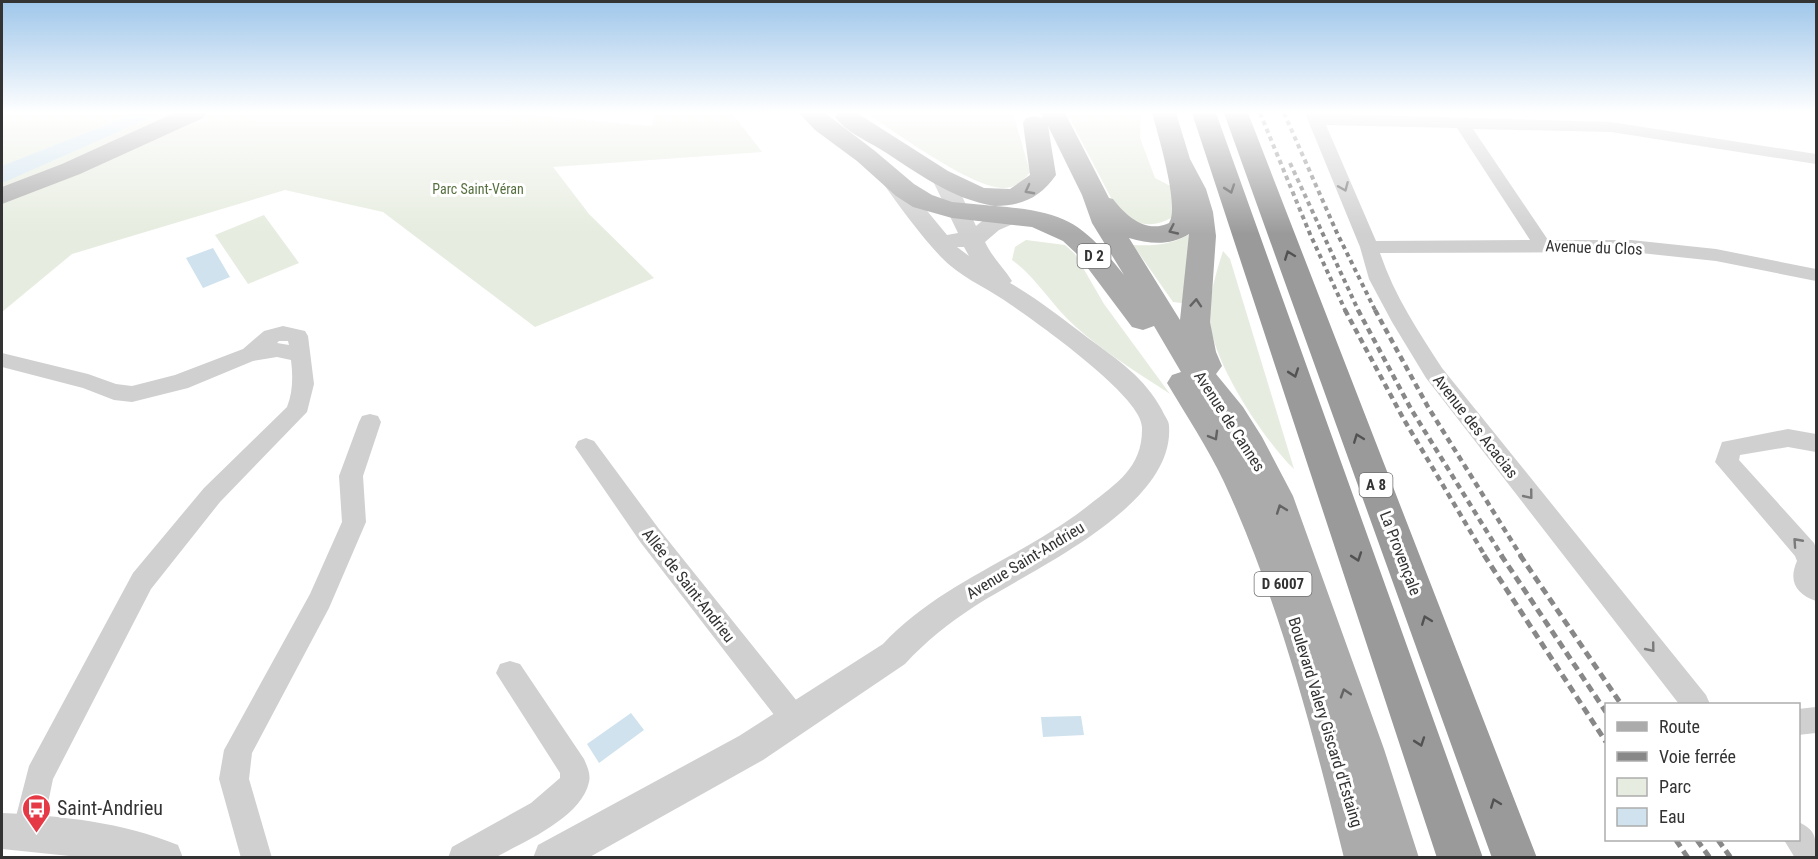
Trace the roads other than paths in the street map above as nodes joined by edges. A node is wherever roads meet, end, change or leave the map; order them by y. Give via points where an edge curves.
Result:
1 (106, 153) edge
2 (862, 153) edge
3 (904, 153) edge
4 (1042, 153) edge
5 (1054, 153) edge
6 (1065, 153) edge
7 (1175, 153) edge
8 (1218, 153) edge
9 (1251, 153) edge
10 (1329, 153) edge
11 (1481, 153) edge
12 (1778, 153) edge
13 (1177, 159) junction
14 (1816, 159) edge
15 (942, 177) junction
16 (893, 182) junction
17 (1095, 195) junction
18 (2, 196) edge
19 (1005, 207) junction
20 (959, 210) junction
21 (934, 236) junction
22 (973, 240) junction
23 (1542, 245) junction
24 (1369, 247) junction
25 (1816, 275) edge
26 (1013, 295) junction
27 (1152, 331) junction
28 (2, 360) edge
29 (1231, 416) junction
30 (370, 422) dead end
31 (1816, 443) edge
32 (586, 447) dead end
33 (1816, 590) edge
34 (510, 673) dead end
35 (1694, 703) edge
36 (795, 720) junction
37 (1816, 720) edge
38 (1800, 722) edge
39 (1363, 749) joint
40 (14, 832) edge
41 (1800, 839) edge
42 (165, 858) edge
43 (257, 858) edge
44 (463, 858) edge
45 (551, 858) edge
46 (1367, 858) edge
47 (1396, 858) edge
48 (1460, 858) edge
49 (1515, 858) edge
50 (1815, 858) edge

1 - 18 main road
2 - 16 main road, D 2
3 - 15 main road, D 2
4 -> 19 main road, D 2 via 1043,175 1034,189
5 - 27 main road, D 6007 via 1075,206
6 - 17 main road, Avenue de Cannes / D 6007
7 - 13 main road
8 -> 48 highway, A 8
49 -> 9 highway, La Provençale / A 8
10 -> 24 street, Avenue des Acacias
11 - 23 street
12 - 14 street
13 -> 17 main road via 1187,213 1176,230 1152,236 1135,231 1117,221
29 -> 13 main road via 1197,350 1195,310 1202,231 1189,176
15 - 19 main road, D 2
15 - 20 street, D 2
16 - 20 main road, D 2 via 924,202
16 - 21 street, Avenue Saint-Andrieu / D 2
17 - 29 main road, Avenue de Cannes / D 6007 via 1106,223 1145,288 1201,378
19 - 20 main road, D 2
19 - 22 street, D 2
19 - 27 main road, D 2 via 1058,225 1080,239
20 - 21 street via 942,220
20 - 22 street, D 2
21 - 22 street
21 - 26 street, Avenue Saint-Andrieu / D 2 via 976,274
22 - 26 street, D 2 via 987,266
23 - 24 street, Avenue du Clos
23 - 25 street, Avenue du Clos via 1631,246 1706,254
24 -> 35 street, Avenue des Acacias via 1379,279 1434,373
26 - 36 street, Avenue Saint-Andrieu / D 2 via 1116,371 1141,396 1156,424 1151,460 1133,486 1106,510 965,596 913,633 894,654
27 -> 46 main road, Boulevard Valery Giscard d'Estaing / D 6007 via 1239,477 1279,570 1340,757
28 - 40 street via 132,394 180,382 250,354 277,350 300,354 303,366 300,406 212,495 142,581 39,776
39 -> 29 main road, Avenue de Cannes / D 6007 via 1276,496
30 - 43 street via 351,476 354,522 320,600 238,750 234,779
33 -> 31 street via 1805,579 1810,561 1805,550 1727,462 1730,448 1788,438
32 - 36 street, Allée de Saint-Andrieu via 650,536
34 - 44 street via 574,769 574,783 564,798
36 - 45 street, Avenue Saint-Andrieu / D 2
37 - 38 street
39 - 47 main road, Boulevard Valery Giscard d'Estaing / D 6007
40 - 42 street via 143,849
41 - 50 street

